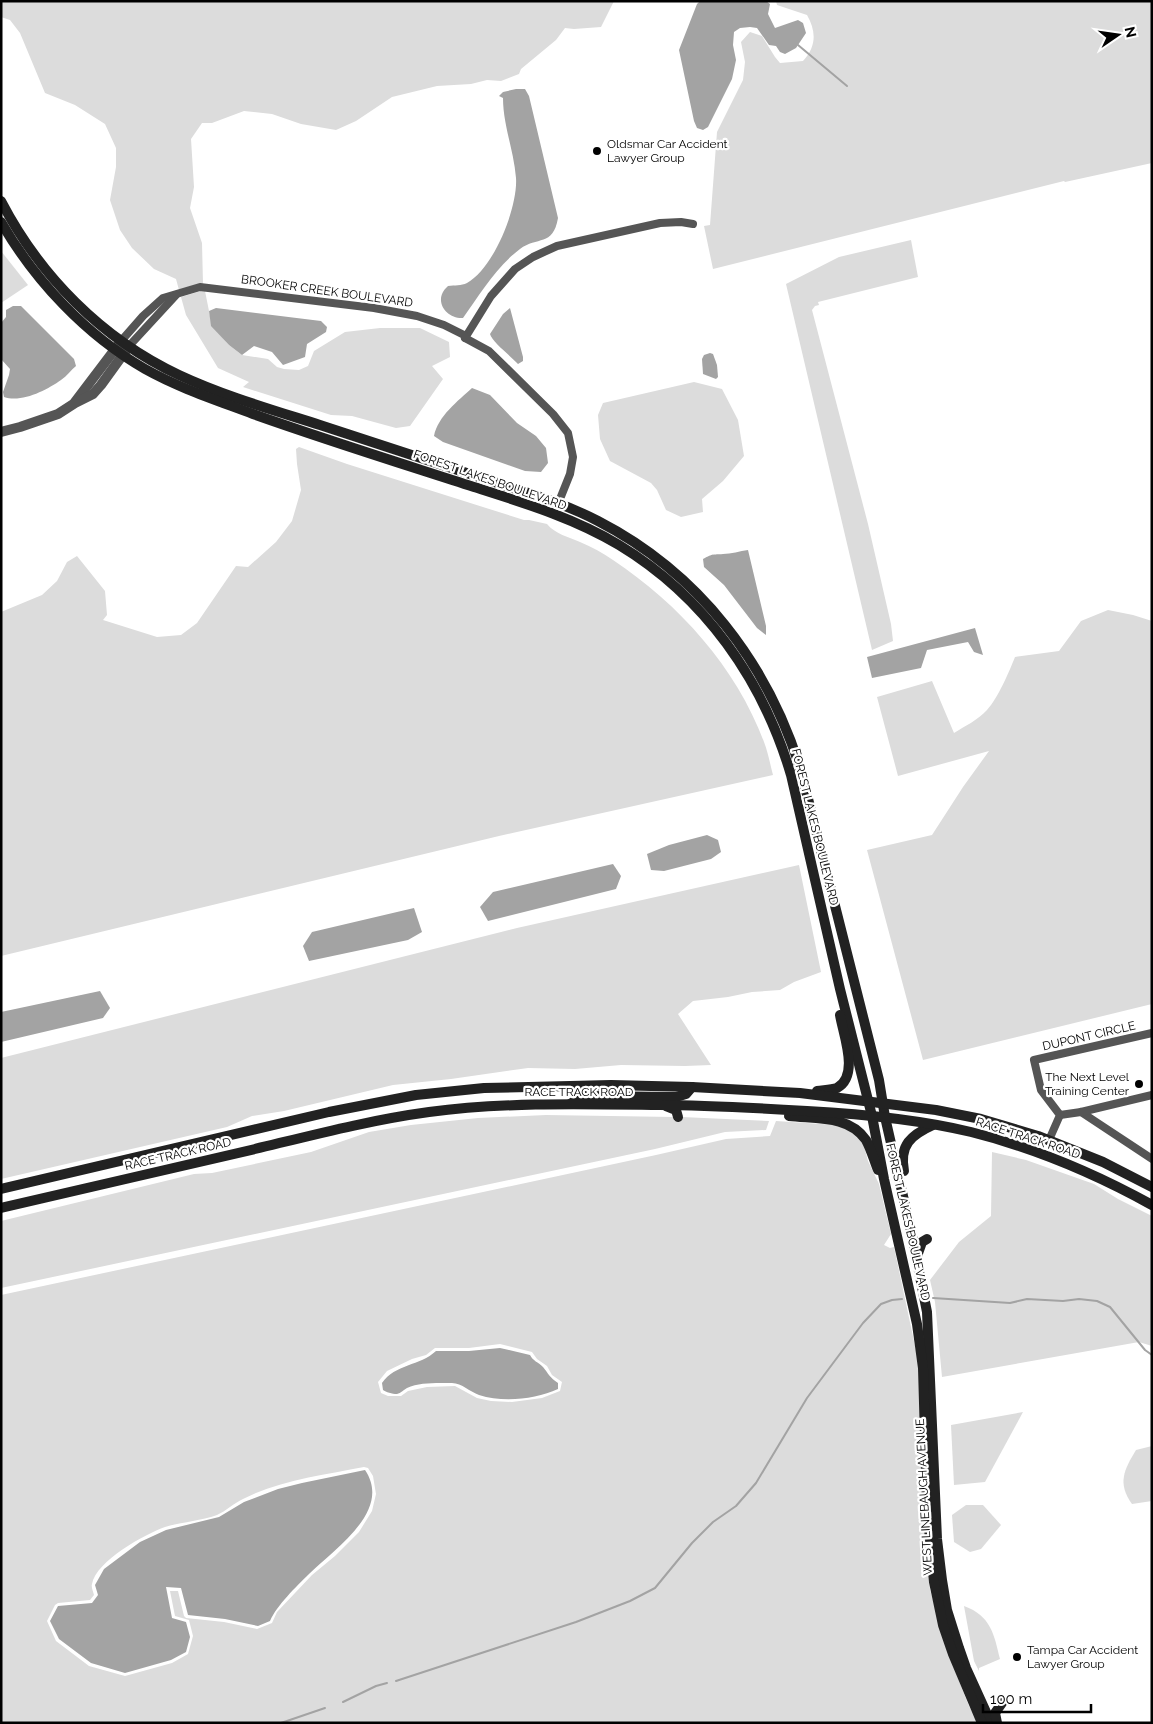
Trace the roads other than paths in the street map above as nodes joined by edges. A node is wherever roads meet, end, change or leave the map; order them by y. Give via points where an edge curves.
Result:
1 (1, 201) edge
2 (1, 222) edge
3 (693, 224) dead end
4 (465, 338) junction
5 (122, 347) junction
6 (1, 432) edge
7 (558, 504) junction
8 (816, 879) junction
9 (1152, 1033) edge
10 (692, 1087) junction
11 (800, 1093) junction
12 (1152, 1095) edge
13 (868, 1101) junction
14 (883, 1102) junction
15 (570, 1104) junction
16 (662, 1105) junction
17 (692, 1105) junction
18 (1081, 1112) junction
19 (1060, 1115) junction
20 (872, 1116) junction
21 (884, 1116) junction
22 (678, 1117) dead end
23 (933, 1125) junction
24 (1049, 1140) junction
25 (1152, 1159) edge
26 (884, 1179) junction
27 (21, 1184) junction
28 (1152, 1187) edge
29 (1, 1189) edge
30 (1, 1196) edge
31 (1152, 1205) edge
32 (1, 1208) edge
33 (911, 1231) junction
34 (927, 1239) dead end
35 (894, 1244) junction
36 (917, 1260) junction
37 (928, 1321) junction
38 (1002, 1703) dead end
39 (978, 1704) junction
40 (982, 1723) edge
41 (987, 1723) edge
42 (991, 1723) edge
43 (997, 1723) edge

1 - 5 main road, FOREST LAKES BOULEVARD via 51,276
2 - 5 main road, FOREST LAKES BOULEVARD via 25,259 73,314
3 - 4 street via 660,222 557,246 533,257 515,269 491,296
4 - 5 street, BROOKER CREEK BOULEVARD via 417,316 200,287 176,295
4 - 7 street, BROOKER CREEK BOULEVARD via 489,351 568,433 573,458
5 - 6 street, BROOKER CREEK BOULEVARD via 75,403 58,414
5 - 7 main road, FOREST LAKES BOULEVARD via 209,387
5 - 8 main road, FOREST LAKES BOULEVARD via 168,381 208,398 546,510 595,532 646,563 712,624 754,685 784,750
7 - 14 main road, FOREST LAKES BOULEVARD via 627,538 685,582 726,626 763,679 779,711 801,771
8 - 11 main road via 815,894 849,1067 838,1087
8 - 13 main road, FOREST LAKES BOULEVARD
9 - 19 street, DUPONT CIRCLE via 1034,1060 1041,1090
10 - 11 main road, RACE TRACK ROAD
10 - 15 main road via 686,1094 676,1097 583,1096
10 - 27 main road, RACE TRACK ROAD via 563,1085 416,1095 329,1112
11 - 13 main road, RACE TRACK ROAD
12 - 18 street
13 - 14 main road, RACE TRACK ROAD
13 - 20 main road, FOREST LAKES BOULEVARD
14 - 21 main road, FOREST LAKES BOULEVARD
14 - 24 main road, RACE TRACK ROAD via 981,1119
15 - 16 main road, RACE TRACK ROAD
15 - 32 main road, RACE TRACK ROAD via 461,1109 371,1122
16 - 17 main road, RACE TRACK ROAD
16 - 22 main road via 676,1110
17 - 20 main road, RACE TRACK ROAD
17 - 26 main road via 714,1112 836,1120 852,1127 866,1140
18 - 19 street
18 - 25 street
19 - 24 street
20 - 21 main road, RACE TRACK ROAD
20 - 26 main road, FOREST LAKES BOULEVARD
21 - 23 main road, RACE TRACK ROAD
21 - 33 main road, FOREST LAKES BOULEVARD
23 - 31 main road, RACE TRACK ROAD via 994,1138 1051,1157 1107,1180
23 - 33 main road via 912,1137 902,1156 911,1210
24 - 28 main road, RACE TRACK ROAD
26 - 35 main road, FOREST LAKES BOULEVARD via 895,1227
27 - 29 main road, RACE TRACK ROAD
27 - 30 main road
33 - 36 main road, FOREST LAKES BOULEVARD
34 - 36 main road via 919,1247
35 - 37 main road via 907,1252 919,1302
35 - 39 main road, FOREST LAKES BOULEVARD via 917,1324 922,1359 929,1534 936,1591 953,1654
36 - 37 main road, FOREST LAKES BOULEVARD
37 - 39 main road, WEST LINEBAUGH AVENUE via 941,1576 947,1610
38 - 43 main road via 995,1713
39 - 40 main road, FOREST LAKES BOULEVARD
39 - 41 main road
39 - 42 main road, WEST LINEBAUGH AVENUE

